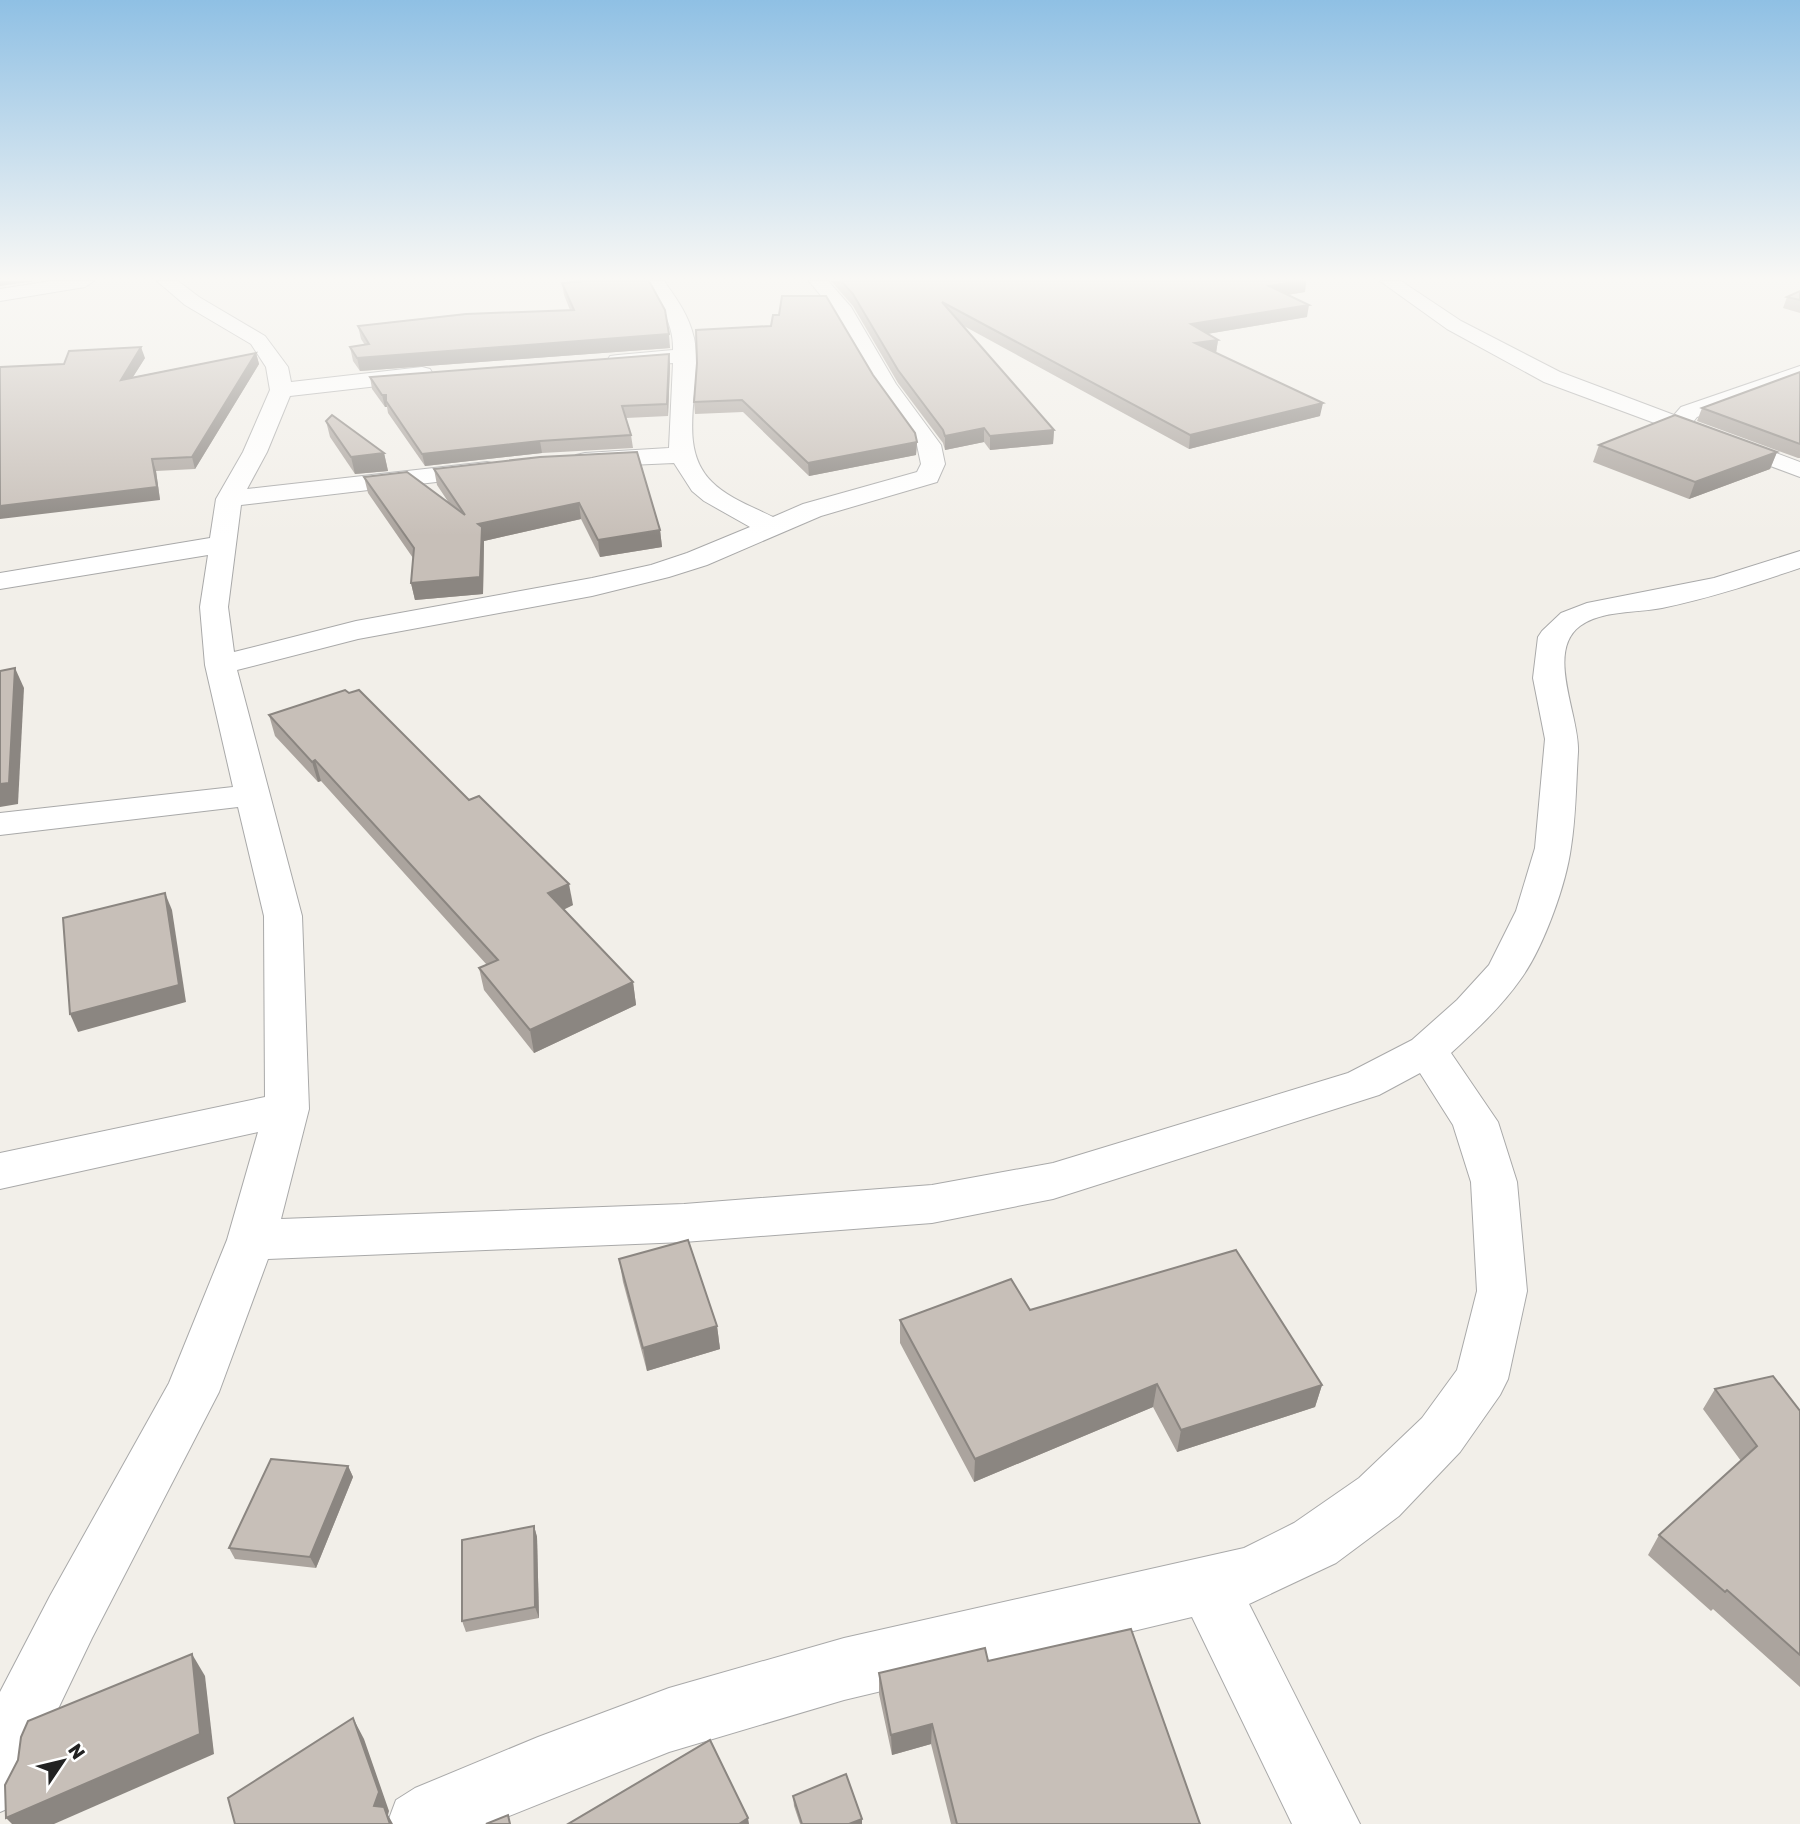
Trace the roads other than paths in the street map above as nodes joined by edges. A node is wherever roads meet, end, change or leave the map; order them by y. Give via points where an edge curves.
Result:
1 (276, 366) edge
2 (683, 366) edge
3 (875, 366) edge
4 (1531, 366) edge
5 (441, 373) edge
6 (1800, 373) edge
7 (281, 390) junction
8 (1678, 425) junction
9 (681, 455) junction
10 (556, 462) edge
11 (515, 466) edge
12 (1800, 470) edge
13 (229, 499) junction
14 (771, 527) junction
15 (225, 544) junction
16 (1800, 559) edge
17 (0, 581) edge
18 (220, 665) junction
19 (251, 795) junction
20 (0, 824) edge
21 (1427, 1051) junction
22 (287, 1109) junction
23 (0, 1171) edge
24 (251, 1240) junction
25 (1208, 1586) junction
26 (0, 1779) edge
27 (420, 1824) edge
28 (1327, 1824) edge

1 - 7 street
2 - 9 street
3 - 14 street via 929,444 933,464 928,477 812,510
4 - 8 street
5 - 7 street
6 - 8 street via 1689,412
7 - 13 street
8 - 12 street
9 - 10 street
9 - 14 street via 713,496
11 - 13 street
13 - 15 street
14 - 18 street via 659,571 356,630
15 - 17 street
15 - 18 street via 214,607
16 - 21 street via 1722,585 1597,609 1571,619 1553,637 1549,678 1562,739 1553,848 1535,911 1506,971
18 - 19 street
19 - 20 street
19 - 22 street via 283,916
21 - 24 street via 1363,1084 1053,1181 932,1205 684,1223
21 - 25 street via 1475,1122 1494,1182 1502,1291 1481,1379 1441,1435 1379,1497 1315,1543 1250,1576
22 - 23 street
22 - 24 street
24 - 26 street via 192,1392 3,1752
25 - 27 street via 844,1669 669,1720 538,1770
25 - 28 street

